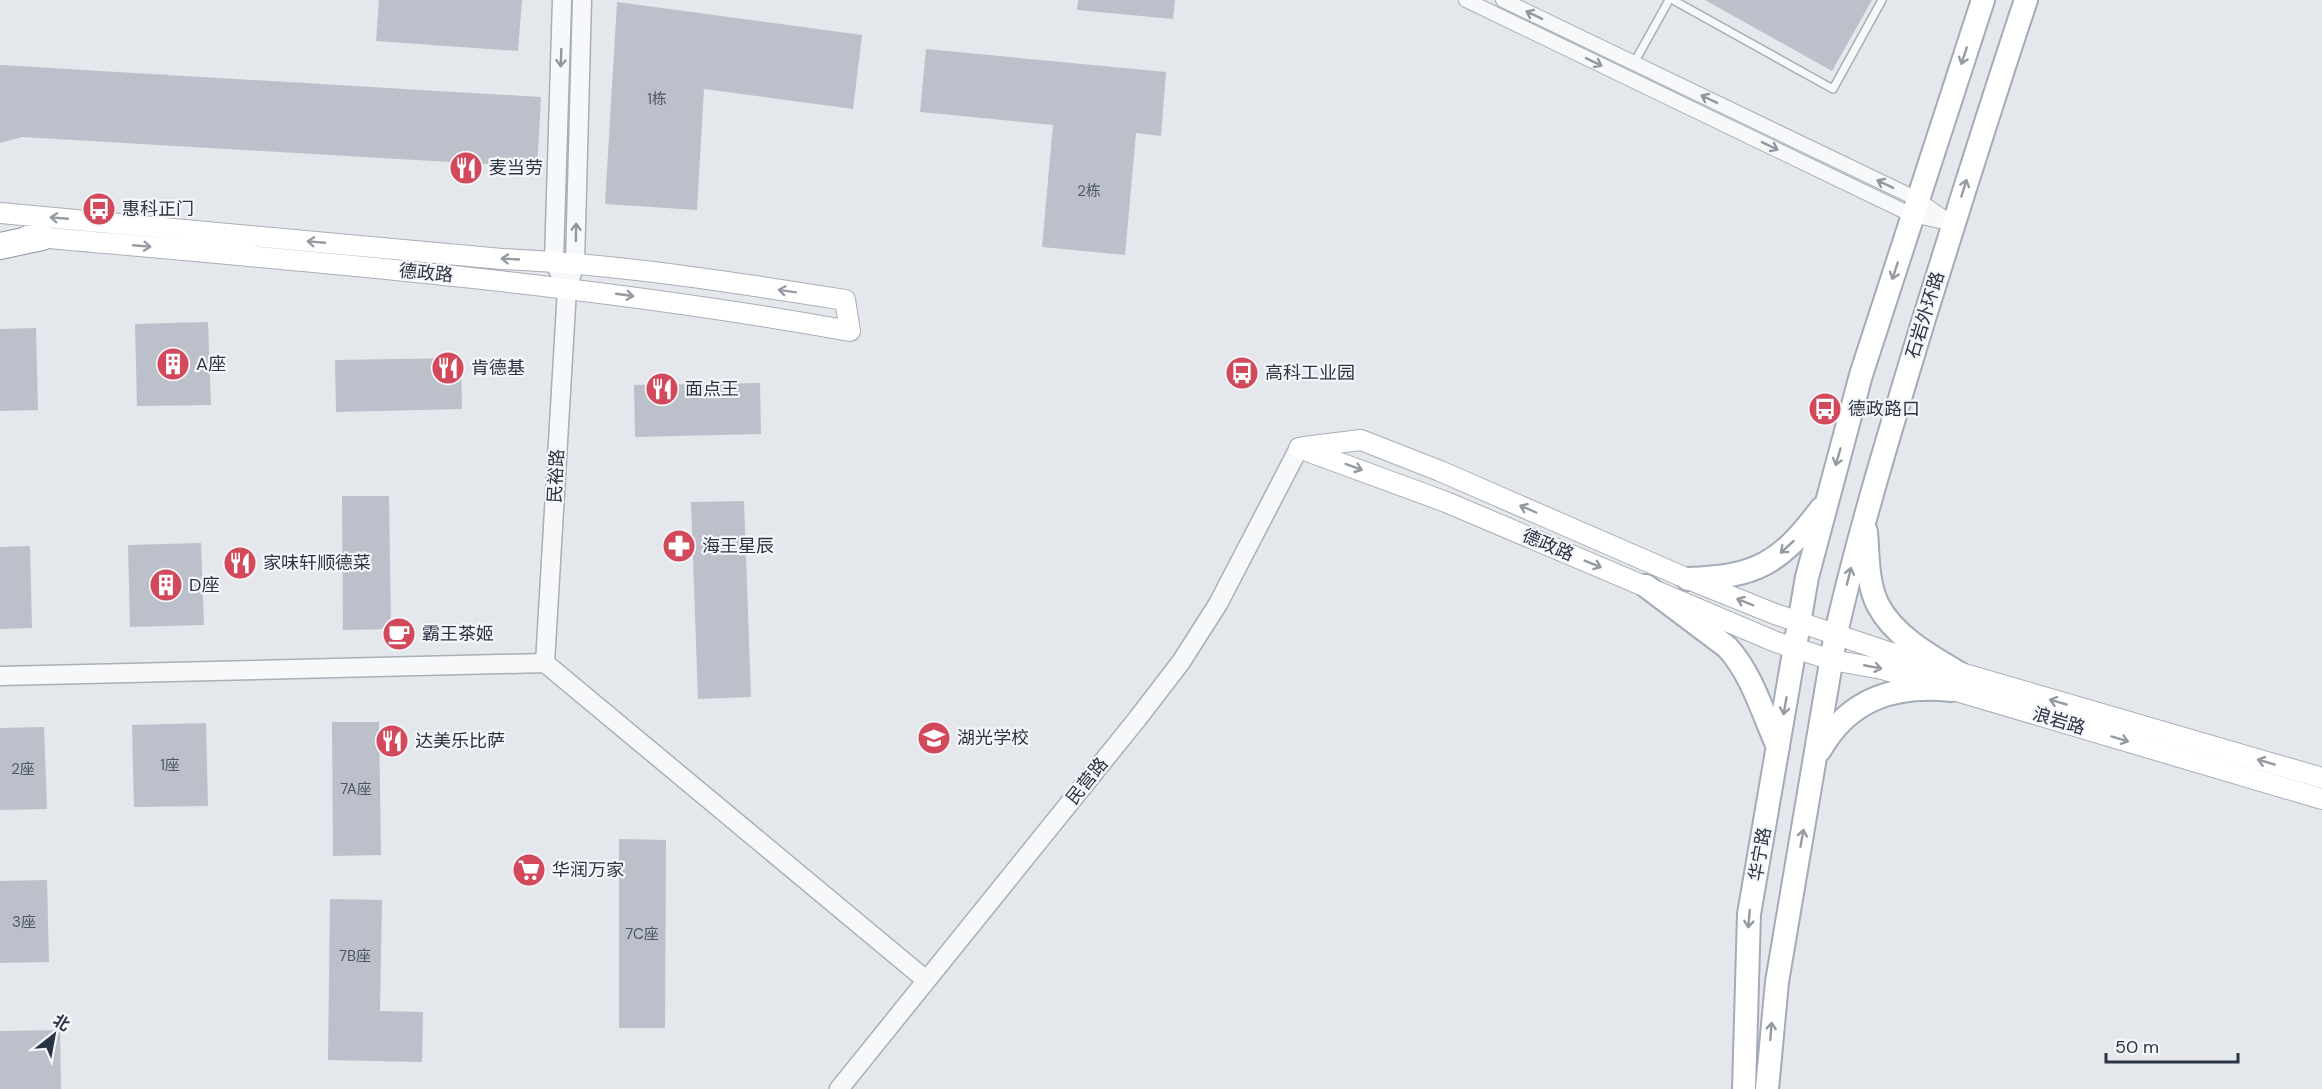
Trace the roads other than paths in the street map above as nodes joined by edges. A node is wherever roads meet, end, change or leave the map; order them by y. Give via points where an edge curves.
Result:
1 (562, 0) edge
2 (582, 0) edge
3 (1466, 0) edge
4 (1503, 0) edge
5 (1671, 0) edge
6 (1882, 0) edge
7 (1983, 0) edge
8 (2026, 0) edge
9 (1634, 63) junction
10 (1915, 207) junction
11 (0, 213) edge
12 (1953, 224) junction
13 (0, 233) edge
14 (42, 237) junction
15 (0, 246) edge
16 (554, 261) junction
17 (575, 263) junction
18 (567, 289) junction
19 (1299, 448) junction
20 (1826, 503) junction
21 (1864, 517) junction
22 (1688, 579) junction
23 (1646, 586) junction
24 (1800, 621) junction
25 (1836, 633) junction
26 (1796, 649) junction
27 (1832, 660) junction
28 (545, 663) junction
29 (0, 676) edge
30 (1956, 681) junction
31 (1778, 747) junction
32 (1816, 756) junction
33 (2322, 778) edge
34 (2322, 799) edge
35 (926, 980) junction
36 (839, 1089) edge
37 (1744, 1089) edge
38 (1767, 1089) edge

1 -> 16 street
17 -> 2 street
3 -> 10 street
9 -> 4 street
5 - 6 lane via 1833,89
5 - 9 lane
7 -> 10 main road
12 -> 8 main road, 石岩外环路
10 -> 9 street
10 - 12 street
10 -> 20 main road via 1861,375
16 -> 11 main road, 德政路
12 - 21 main road, 石岩外环路
13 - 14 main road, 德政路
14 - 15 highway
14 -> 18 main road, 德政路
16 - 17 main road, 德政路
16 - 18 street
17 - 18 street
18 -> 17 main road, 德政路 via 694,305 850,332 845,300
18 - 28 street, 民裕路
22 -> 19 main road, 德政路 via 1440,471 1361,441
19 -> 23 main road, 德政路 via 1446,502
19 - 35 street, 民营路 via 1218,604 1181,662
20 -> 22 main road via 1791,544 1768,562 1746,573
20 - 24 main road via 1806,577
25 -> 21 main road, 石岩外环路
21 - 30 main road via 1871,582 1878,605 1890,622
24 -> 22 main road, 德政路
23 - 26 main road, 德政路
23 - 31 main road via 1734,655
24 - 25 main road, 浪岩路
24 - 26 main road, 华宁路
25 - 27 main road
25 - 30 main road, 浪岩路
26 - 27 main road, 浪岩路
26 -> 31 main road, 华宁路
27 -> 30 main road, 浪岩路
27 - 32 main road
28 - 29 street
28 - 35 street
30 - 32 main road via 1905,689 1863,704 1845,716
33 -> 30 main road, 浪岩路
30 -> 34 main road, 浪岩路
31 -> 37 main road, 华宁路 via 1749,914
38 -> 32 main road via 1777,982
35 - 36 street, 民营路

